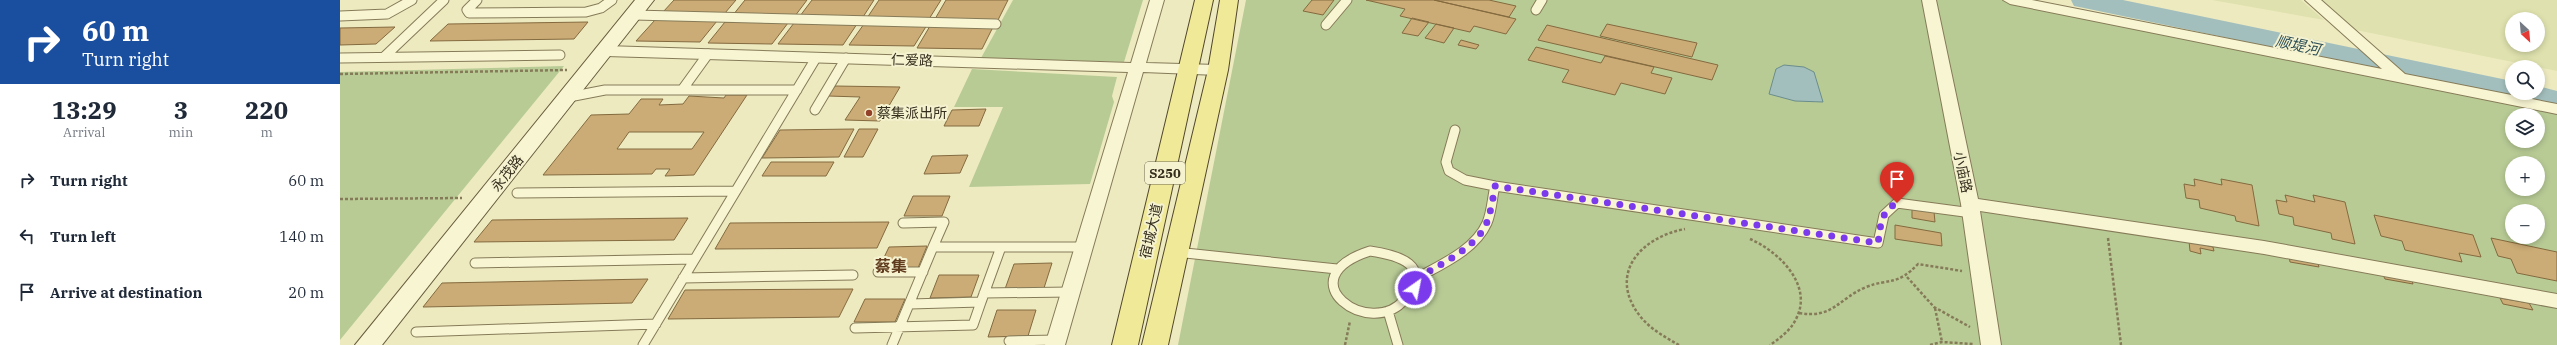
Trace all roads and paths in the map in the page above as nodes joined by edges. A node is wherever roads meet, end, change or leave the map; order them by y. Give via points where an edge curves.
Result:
1 (412, 0) edge
2 (444, 0) edge
3 (477, 0) edge
4 (612, 0) edge
5 (1158, 0) edge
6 (1204, 0) edge
7 (1229, 0) edge
8 (1347, 0) edge
9 (1542, 0) edge
10 (1929, 0) edge
11 (2010, 0) edge
12 (2312, 0) edge
13 (640, 7) edge
14 (1536, 10) dead end
15 (340, 16) edge
16 (996, 24) dead end
17 (1326, 25) dead end
18 (606, 51) junction
19 (708, 54) junction
20 (560, 55) dead end
21 (384, 57) junction
22 (340, 58) edge
23 (816, 58) junction
24 (846, 58) junction
25 (1139, 67) junction
26 (1189, 69) junction
27 (591, 70) junction
28 (1218, 70) junction
29 (2394, 72) junction
30 (340, 74) edge
31 (682, 90) junction
32 (797, 90) junction
33 (569, 96) junction
34 (815, 110) dead end
35 (2557, 110) edge
36 (1455, 130) dead end
37 (1495, 186) junction
38 (736, 192) junction
39 (517, 193) dead end
40 (487, 198) junction
41 (340, 199) edge
42 (1971, 208) junction
43 (2106, 221) junction
44 (903, 223) dead end
45 (1689, 229) dead end
46 (1748, 238) dead end
47 (933, 247) junction
48 (1000, 247) junction
49 (1085, 247) junction
50 (1176, 252) junction
51 (695, 259) junction
52 (475, 264) dead end
53 (1337, 269) junction
54 (878, 272) dead end
55 (923, 272) junction
56 (1981, 274) junction
57 (853, 275) dead end
58 (1907, 277) junction
59 (683, 278) junction
60 (1417, 278) junction
61 (1071, 292) junction
62 (983, 298) junction
63 (2557, 301) edge
64 (910, 304) junction
65 (1934, 307) junction
66 (1355, 309) junction
67 (1388, 311) junction
68 (1799, 313) junction
69 (656, 324) junction
70 (900, 326) junction
71 (855, 328) dead end
72 (416, 332) dead end
73 (1009, 341) dead end
74 (1942, 342) junction
75 (1986, 342) edge
76 (1056, 343) edge
77 (368, 345) edge
78 (643, 345) edge
79 (892, 345) edge
80 (1125, 345) edge
81 (1155, 345) edge
82 (1345, 345) edge
83 (1398, 345) edge
84 (1679, 345) edge
85 (1770, 345) edge
86 (1930, 345) edge
87 (2121, 345) edge

1 - 15 lane via 398,11 389,14
2 - 21 lane
3 - 4 lane via 468,10 469,13 586,12 601,8
5 - 25 street
6 - 26 main road, 宿城大道 / S250
7 - 28 main road, 宿城大道 / S250
8 - 17 lane
9 - 14 lane
10 - 42 street, 小庙路
11 - 29 street
12 - 29 street
13 - 16 lane
13 - 18 street, 永茂路
18 - 19 street, 仁爱路
18 - 27 street, 永茂路
19 - 23 street, 仁爱路
19 - 31 lane
20 - 21 lane
21 - 22 lane
23 - 24 street, 仁爱路
23 - 32 lane
24 - 25 street, 仁爱路
24 - 34 lane
25 - 26 street, 仁爱路
25 - 49 street
26 - 28 street, 仁爱路
26 - 80 main road, 宿城大道 / S250
27 - 30 path
27 - 33 street, 永茂路
28 - 50 main road, 宿城大道 / S250
29 - 35 street
31 - 32 lane
31 - 33 lane via 605,90
32 - 38 lane
33 - 40 street, 永茂路
36 - 37 lane via 1446,162 1449,171 1465,180
37 - 42 lane via 1878,243 1883,216 1888,208 1897,203
37 - 60 lane via 1487,224 1477,237 1463,250
38 - 39 lane
38 - 51 lane
40 - 41 path
40 - 77 street, 永茂路
42 - 43 street
42 - 56 street, 小庙路
43 - 63 street via 2284,250
43 - 87 path
44 - 47 lane via 944,222
45 - 84 path via 1676,230 1654,238 1637,252 1628,270 1627,291 1636,312 1655,332
46 - 68 path via 1776,254 1792,272 1800,293
47 - 48 lane
47 - 55 lane
48 - 49 lane
48 - 62 lane
49 - 61 street
50 - 53 lane
50 - 81 main road, 宿城大道 / S250
51 - 52 lane
51 - 59 lane
53 - 60 lane via 1357,255 1383,252 1406,260
53 - 66 lane via 1333,289 1338,299
54 - 55 lane
55 - 64 lane
56 - 58 path via 1918,264
56 - 75 street, 小庙路
57 - 59 lane
58 - 65 path
58 - 68 path via 1857,292 1841,305 1822,315
59 - 69 lane
60 - 67 lane via 1410,297
61 - 62 lane
61 - 76 street
62 - 64 lane
62 - 70 lane via 973,325
64 - 70 lane
65 - 74 path
65 - 75 path
66 - 67 lane via 1374,313
66 - 82 path via 1346,330
67 - 83 lane
68 - 85 path via 1788,332
69 - 72 lane
69 - 78 lane
70 - 71 lane
70 - 79 lane
73 - 76 lane
74 - 75 path
74 - 86 path

